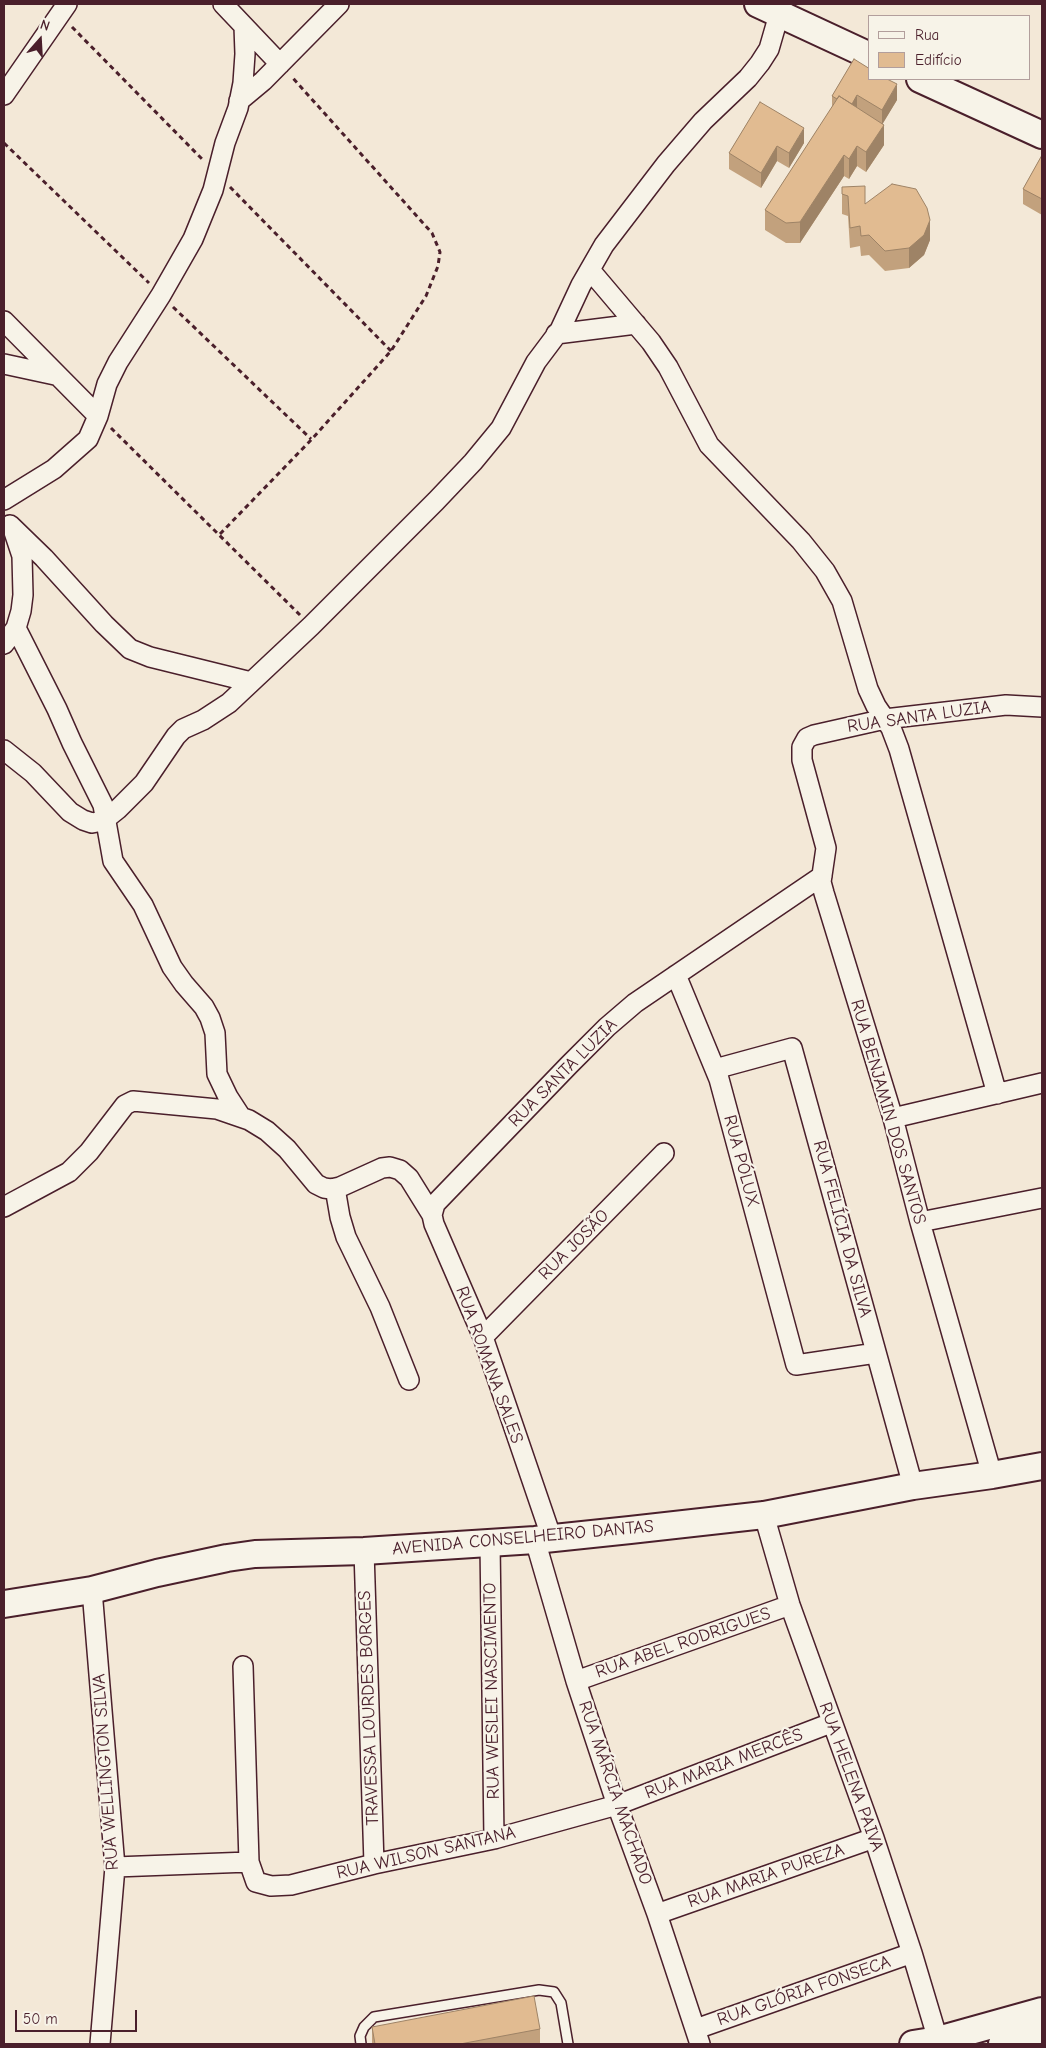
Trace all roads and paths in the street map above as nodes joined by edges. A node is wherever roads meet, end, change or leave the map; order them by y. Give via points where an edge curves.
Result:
1 (67, 4) edge
2 (223, 4) edge
3 (339, 4) edge
4 (773, 7) edge
5 (244, 26) junction
6 (868, 55) edge
7 (280, 64) junction
8 (922, 80) edge
9 (4, 95) edge
10 (239, 101) junction
11 (1042, 135) edge
12 (590, 270) junction
13 (4, 322) edge
14 (636, 324) junction
15 (556, 334) junction
16 (4, 364) edge
17 (55, 375) junction
18 (98, 416) junction
19 (4, 500) edge
20 (7, 520) edge
21 (220, 534) junction
22 (311, 626) junction
23 (16, 628) junction
24 (4, 644) edge
25 (252, 682) junction
26 (1042, 707) edge
27 (884, 719) junction
28 (802, 747) joint
29 (4, 750) edge
30 (106, 819) junction
31 (822, 876) junction
32 (676, 975) junction
33 (715, 1069) junction
34 (1042, 1083) edge
35 (996, 1094) junction
36 (241, 1117) junction
37 (893, 1118) junction
38 (664, 1153) dead end
39 (335, 1188) junction
40 (1042, 1198) edge
41 (4, 1207) edge
42 (432, 1215) junction
43 (920, 1222) junction
44 (483, 1337) junction
45 (876, 1353) junction
46 (409, 1380) dead end
47 (1042, 1466) edge
48 (992, 1476) junction
49 (913, 1486) junction
50 (764, 1515) junction
51 (544, 1540) junction
52 (490, 1543) junction
53 (364, 1551) junction
54 (92, 1590) junction
55 (4, 1604) edge
56 (790, 1605) junction
57 (243, 1666) dead end
58 (576, 1681) junction
59 (831, 1723) junction
60 (616, 1805) junction
61 (874, 1838) junction
62 (494, 1839) junction
63 (250, 1862) junction
64 (374, 1864) junction
65 (115, 1867) junction
66 (657, 1914) junction
67 (912, 1953) junction
68 (1042, 2011) edge
69 (1042, 2031) edge
70 (698, 2037) edge
71 (925, 2042) edge
72 (100, 2044) edge
73 (361, 2044) edge
74 (568, 2044) edge
75 (1002, 2044) edge

1 - 9 street
2 - 5 street
3 - 7 street
4 - 6 street
4 - 12 street via 769,49 760,63 666,164 604,245
5 - 7 street
5 - 10 street via 245,54
7 - 10 street
7 - 21 path via 432,234 438,245 439,259 426,296 391,351
8 - 11 street
10 - 18 street via 204,214 161,295 118,362 107,384
12 - 14 street
12 - 15 street
13 - 17 street
14 - 15 street
14 - 27 street via 668,367 709,444 801,541 825,571 842,601 868,689
15 - 22 street via 536,362 501,428 473,462
16 - 17 street
17 - 18 street
18 - 19 street via 88,439 76,450 54,469
18 - 21 path
20 - 23 street via 20,546 23,566 23,595
20 - 25 street via 130,648 150,657
21 - 22 path
22 - 25 street
23 - 24 street
23 - 30 street via 97,793
25 - 30 street via 229,703 183,729 144,783
26 - 27 street, RUA SANTA LUZIA via 1006,705
27 - 28 street, RUA SANTA LUZIA via 814,735 807,738
27 - 35 street via 899,749
28 - 31 street, RUA BENJAMIN DOS SANTOS via 802,760 826,848
29 - 30 street via 33,773 70,812 92,823
30 - 36 street via 113,860 143,905 172,966 210,1018 215,1033 217,1074
31 - 32 street, RUA SANTA LUZIA
31 - 37 street, RUA BENJAMIN DOS SANTOS via 824,893
32 - 33 street, RUA PÓLUX
32 - 42 street, RUA SANTA LUZIA via 607,1027 443,1195 435,1204
33 - 45 street, RUA PÓLUX via 796,1365
33 - 45 street, RUA FELÍCIA DA SILVA via 792,1048
34 - 35 street
35 - 37 street
36 - 39 street via 268,1131 316,1184
36 - 41 street via 202,1107 129,1102 69,1172
37 - 43 street, RUA BENJAMIN DOS SANTOS
38 - 44 street, RUA JOSÃO
39 - 42 street, RUA ROMANA SALES via 390,1167 409,1178
39 - 46 street via 346,1237 380,1307
40 - 43 street
42 - 44 street, RUA ROMANA SALES
43 - 48 street, RUA BENJAMIN DOS SANTOS
44 - 51 street, RUA ROMANA SALES
45 - 49 street, RUA FELÍCIA DA SILVA
47 - 48 street, AVENIDA CONSELHEIRO DANTAS
48 - 49 street, AVENIDA CONSELHEIRO DANTAS
49 - 50 street, AVENIDA CONSELHEIRO DANTAS
50 - 51 street, AVENIDA CONSELHEIRO DANTAS
50 - 56 street, RUA HELENA PAIVA
51 - 52 street, AVENIDA CONSELHEIRO DANTAS
51 - 58 street, RUA MÁRCIA MACHADO
52 - 53 street, AVENIDA CONSELHEIRO DANTAS
52 - 62 street, RUA WESLEI NASCIMENTO
53 - 54 street, AVENIDA CONSELHEIRO DANTAS via 255,1554 227,1558
53 - 64 street, TRAVESSA LOURDES BORGES
54 - 55 street, AVENIDA CONSELHEIRO DANTAS
54 - 65 street, RUA WELLINGTON SILVA
56 - 58 street, RUA ABEL RODRIGUES
56 - 59 street, RUA HELENA PAIVA
57 - 63 street
58 - 60 street, RUA MÁRCIA MACHADO
59 - 60 street, RUA MARIA MERCÊS
59 - 61 street, RUA HELENA PAIVA
60 - 62 street, RUA WILSON SANTANA
60 - 66 street, RUA MÁRCIA MACHADO
61 - 66 street, RUA MARIA PUREZA
61 - 67 street, RUA HELENA PAIVA
62 - 64 street, RUA WILSON SANTANA
63 - 64 street, RUA WILSON SANTANA via 256,1882 271,1886 291,1885
63 - 65 street
65 - 72 street, RUA WELLINGTON SILVA
66 - 70 street, RUA MÁRCIA MACHADO
67 - 70 street, RUA GLÓRIA FONSECA
67 - 71 street, RUA HELENA PAIVA
68 - 71 street
69 - 75 street
73 - 74 lane via 360,2036 374,2017 539,1990 554,1992 561,2003

